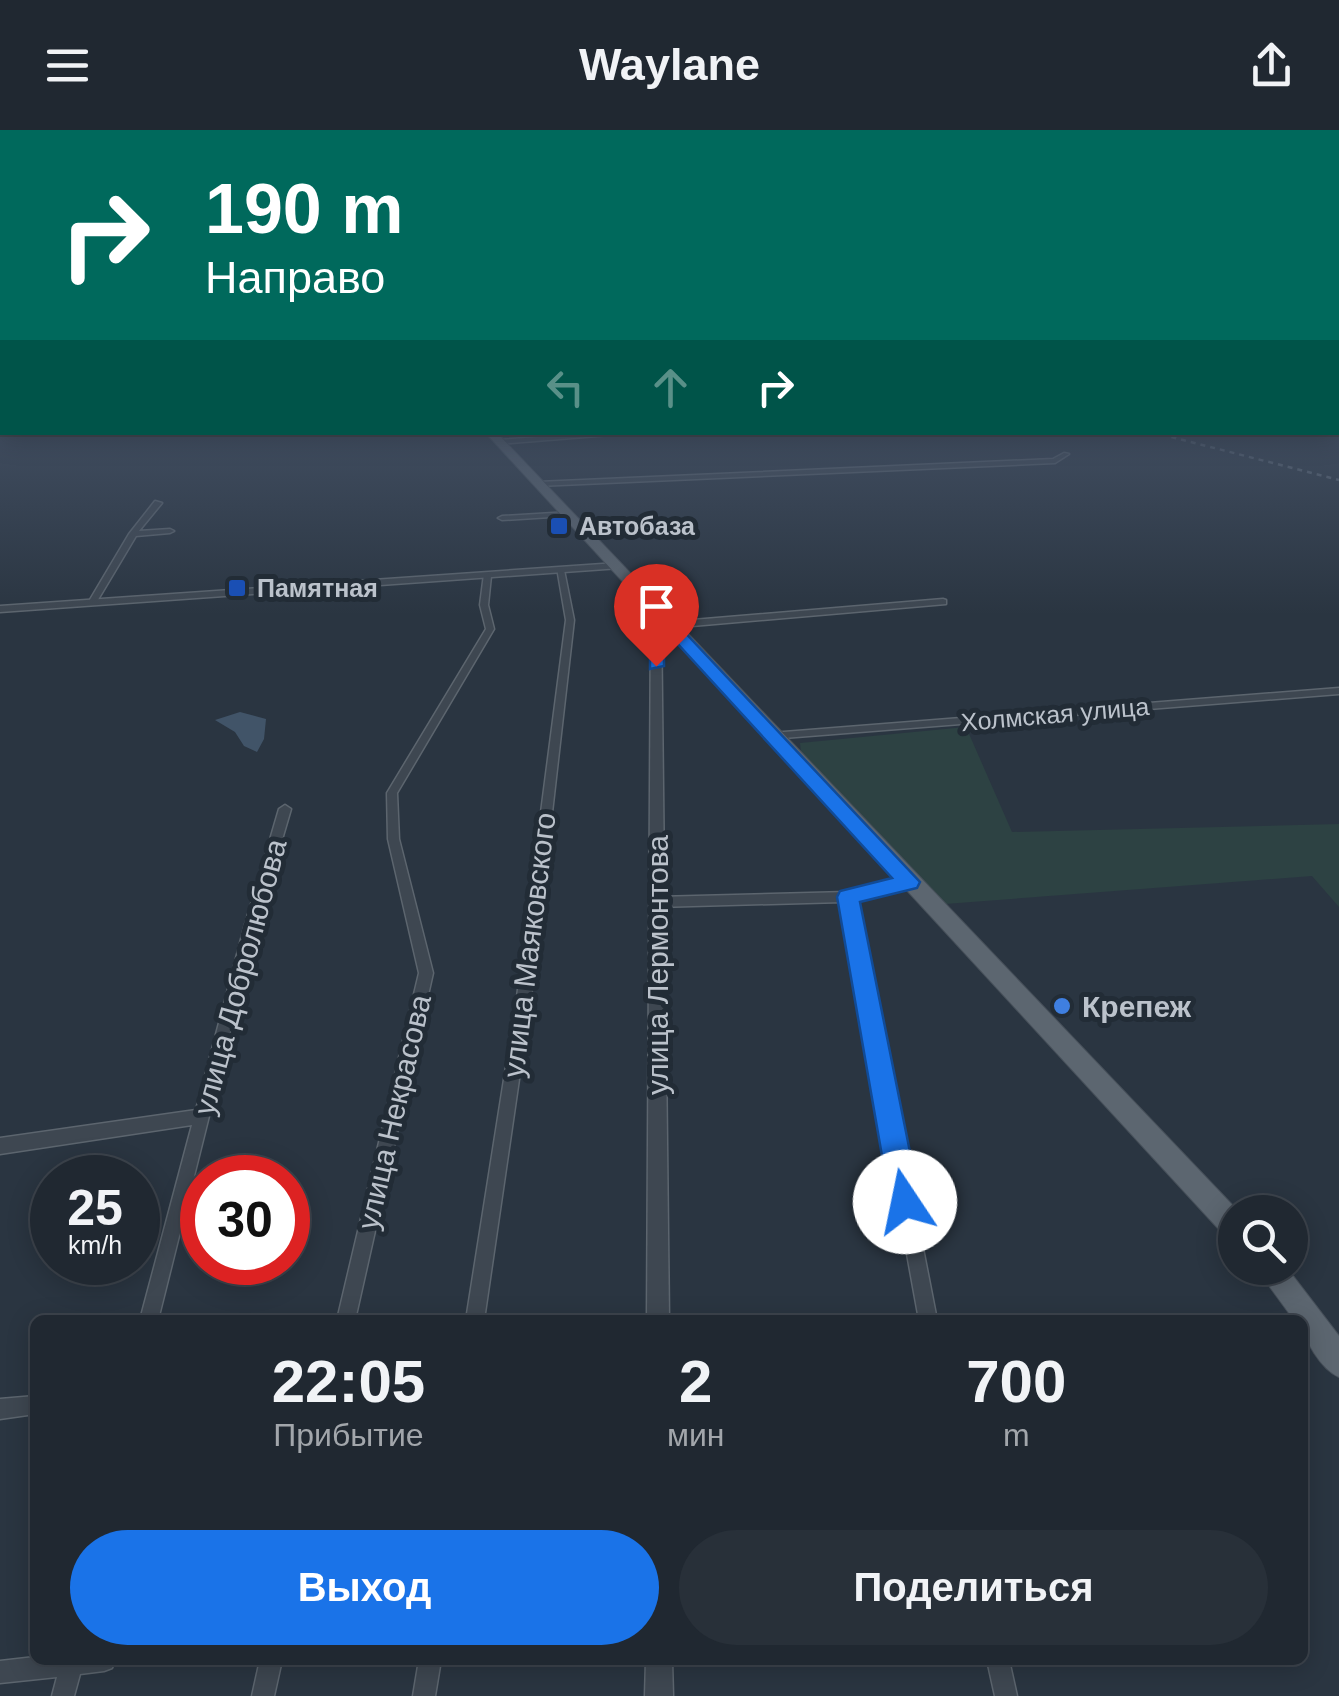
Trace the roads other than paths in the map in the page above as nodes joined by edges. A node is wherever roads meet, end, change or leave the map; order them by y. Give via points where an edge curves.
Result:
1 (524, 469) edge
2 (859, 469) edge
3 (538, 484) junction
4 (158, 503) dead end
5 (567, 514) junction
6 (502, 518) dead end
7 (170, 531) dead end
8 (133, 534) junction
9 (617, 566) junction
10 (560, 570) junction
11 (487, 576) junction
12 (943, 602) dead end
13 (92, 603) junction
14 (0, 609) edge
15 (656, 610) junction
16 (669, 625) junction
17 (1339, 691) edge
18 (771, 736) junction
19 (285, 809) dead end
20 (909, 882) junction
21 (848, 897) junction
22 (656, 902) junction
23 (203, 1116) junction
24 (0, 1146) edge
25 (1218, 1210) edge
26 (1284, 1285) edge
27 (150, 1315) edge
28 (347, 1315) edge
29 (477, 1315) edge
30 (658, 1315) edge
31 (927, 1315) edge
32 (1339, 1362) edge
33 (30, 1406) edge
34 (0, 1409) edge
35 (50, 1665) edge
36 (70, 1665) edge
37 (270, 1665) edge
38 (429, 1665) edge
39 (659, 1665) edge
40 (999, 1665) edge
41 (0, 1672) edge
42 (63, 1696) edge
43 (263, 1696) edge
44 (424, 1696) edge
45 (659, 1696) edge
46 (1006, 1696) edge

1 - 3 main road
2 - 3 street
3 - 5 main road
4 - 8 street
5 - 6 street
5 - 9 main road
7 - 8 street
8 - 13 street
9 - 10 street
9 - 15 main road
10 - 11 street
10 - 29 street, улица Маяковского via 570,620
11 - 13 street
11 - 28 street, улица Некрасова via 490,629 392,793 400,880 420,932 426,973
12 - 16 street
13 - 14 street
15 - 16 main road
15 - 22 street, улица Лермонтова
16 - 18 main road
17 - 18 street, Холмская улица
18 - 20 main road
19 - 23 street, улица Добролюбова
20 - 21 street
20 - 25 main road
21 - 22 street
21 - 31 street
22 - 30 street, улица Лермонтова
23 - 24 street
23 - 27 street, улица Добролюбова
26 - 32 main road
33 - 34 street
35 - 41 street
36 - 42 street
37 - 43 street
38 - 44 street
39 - 45 street
40 - 46 street

